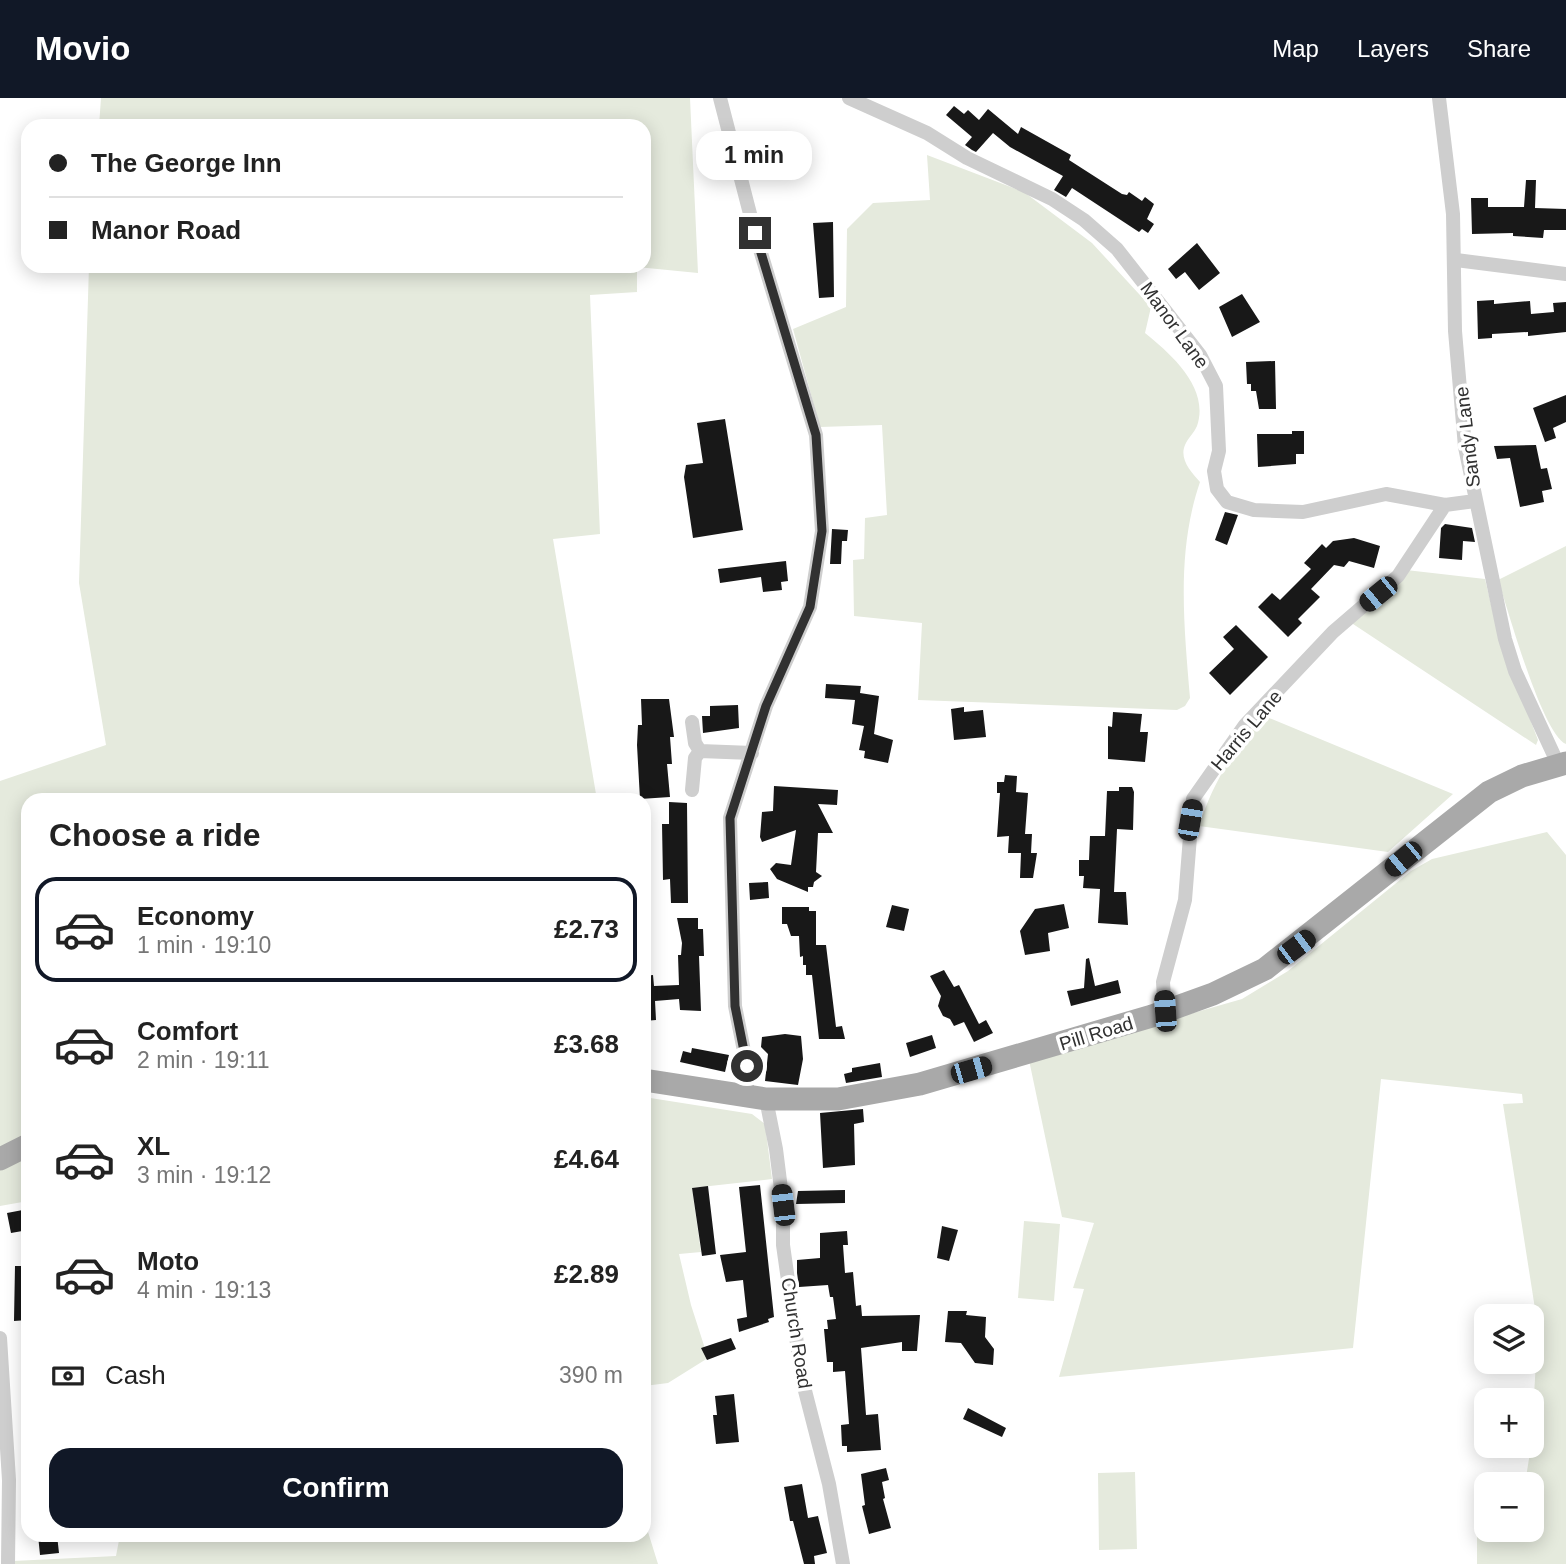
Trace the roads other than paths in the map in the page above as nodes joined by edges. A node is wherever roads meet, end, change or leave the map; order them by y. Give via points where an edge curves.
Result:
1 (720, 98) edge
2 (849, 98) edge
3 (1439, 98) edge
4 (1455, 260) junction
5 (1566, 274) edge
6 (1475, 501) junction
7 (1445, 505) junction
8 (692, 722) dead end
9 (700, 751) junction
10 (752, 753) junction
11 (1562, 763) edge
12 (692, 790) dead end
13 (1165, 1011) junction
14 (651, 1081) edge
15 (757, 1098) junction
16 (21, 1148) edge
17 (0, 1159) edge
18 (0, 1338) edge
19 (8, 1564) edge
20 (843, 1564) edge

1 - 10 street, Church Road via 816,435 822,531 810,607 766,706
2 - 7 street, Manor Lane via 1052,199 1117,249 1200,355 1216,386 1219,451 1214,471 1217,489 1227,502 1254,510 1303,512 1386,494
3 - 4 street, Sandy Lane
4 - 5 street
4 - 6 street, Sandy Lane via 1455,331 1465,447
6 - 7 street, Manor Lane
6 - 11 street, Sandy Lane via 1512,660
7 - 13 street, Harris Lane via 1398,576 1333,632 1245,725 1193,799 1185,900 1163,982
8 - 9 street
9 - 10 street
9 - 12 street
10 - 15 street, Church Road via 730,818 735,1006
11 - 13 main road, Pill Road via 1489,792 1265,969
13 - 15 main road, Pill Road via 920,1084 838,1099
14 - 15 main road, Pill Road
15 - 20 street, Church Road via 776,1149 783,1245 802,1378 829,1483
16 - 17 main road
18 - 19 street via 9,1480

